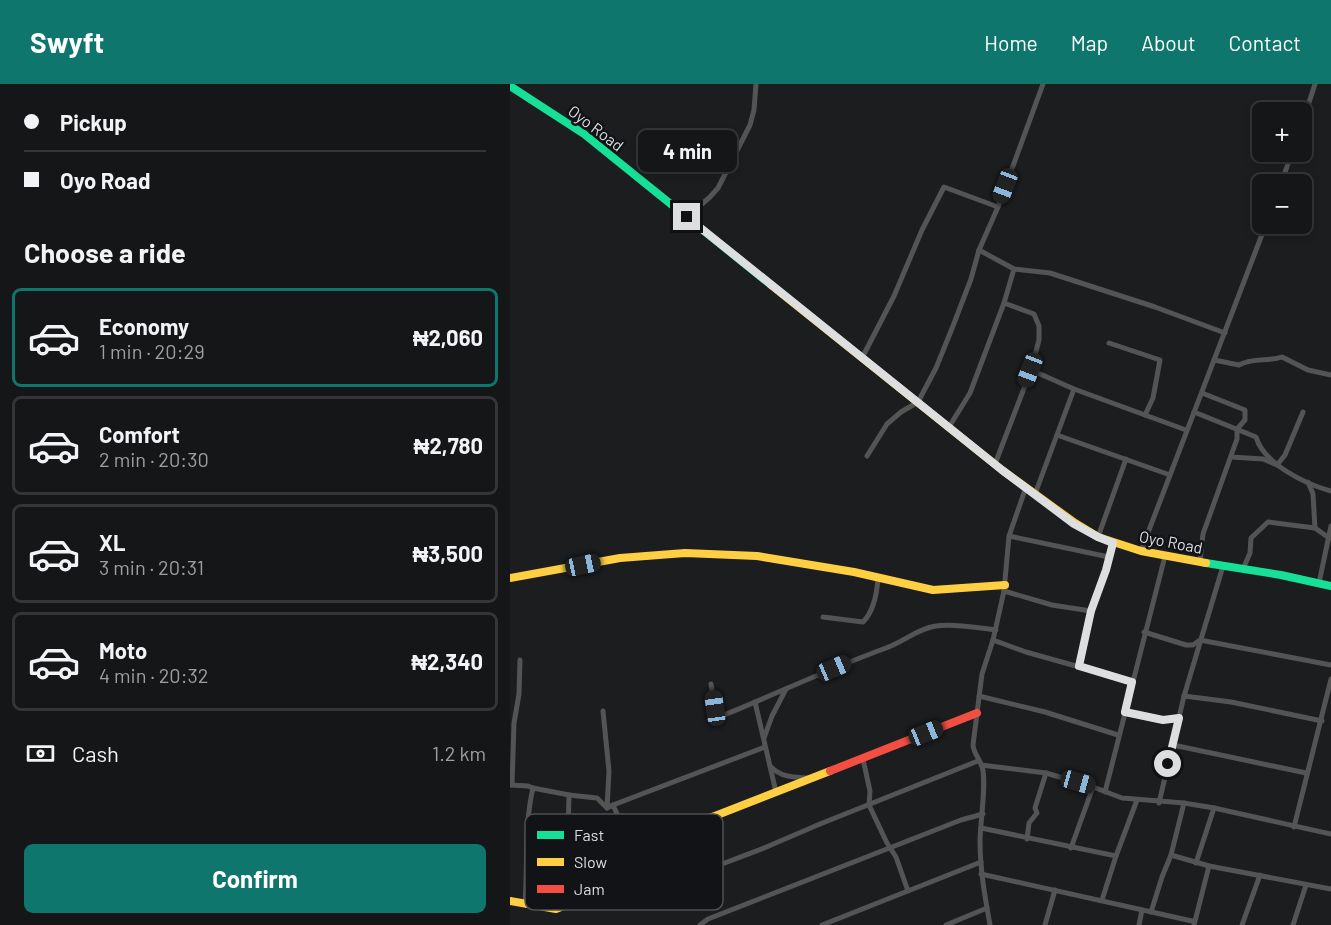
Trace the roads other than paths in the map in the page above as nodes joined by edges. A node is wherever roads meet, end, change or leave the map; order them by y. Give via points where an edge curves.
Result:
1 (756, 84) edge
2 (1043, 84) edge
3 (1315, 84) edge
4 (510, 86) edge
5 (1309, 102) edge
6 (998, 207) junction
7 (687, 217) junction
8 (1262, 234) edge
9 (979, 250) junction
10 (1014, 269) junction
11 (1004, 303) junction
12 (1225, 333) junction
13 (1110, 344) dead end
14 (862, 358) junction
15 (1215, 360) junction
16 (1030, 370) junction
17 (1331, 375) edge
18 (1074, 389) junction
19 (1202, 393) junction
20 (918, 402) junction
21 (1194, 412) junction
22 (1303, 412) dead end
23 (1145, 415) junction
24 (949, 427) junction
25 (1237, 429) junction
26 (1187, 430) junction
27 (1057, 435) junction
28 (867, 456) dead end
29 (1231, 457) junction
30 (1126, 459) junction
31 (995, 464) junction
32 (1276, 465) junction
33 (1170, 475) junction
34 (1308, 482) junction
35 (1026, 487) junction
36 (1331, 491) edge
37 (1035, 494) junction
38 (1331, 526) edge
39 (1315, 528) junction
40 (1009, 536) junction
41 (1098, 537) junction
42 (1329, 538) junction
43 (1113, 543) junction
44 (1141, 550) junction
45 (1165, 556) junction
46 (1109, 557) junction
47 (1200, 561) junction
48 (1223, 567) junction
49 (1243, 569) junction
50 (510, 578) edge
51 (878, 578) junction
52 (1319, 583) junction
53 (1331, 586) edge
54 (1004, 588) junction
55 (1091, 611) junction
56 (823, 617) dead end
57 (996, 630) junction
58 (1144, 632) junction
59 (993, 640) junction
60 (1200, 640) junction
61 (520, 660) dead end
62 (1331, 665) edge
63 (1079, 666) junction
64 (1331, 679) edge
65 (1132, 682) junction
66 (711, 684) dead end
67 (786, 689) junction
68 (519, 694) junction
69 (510, 696) edge
70 (979, 696) junction
71 (1184, 696) junction
72 (755, 702) junction
73 (603, 711) dead end
74 (1125, 712) junction
75 (977, 713) junction
76 (1179, 718) junction
77 (1322, 722) junction
78 (1118, 735) junction
79 (764, 739) junction
80 (1173, 745) junction
81 (765, 747) junction
82 (863, 759) junction
83 (980, 763) junction
84 (771, 767) junction
85 (1046, 773) junction
86 (1306, 773) junction
87 (811, 778) junction
88 (511, 785) edge
89 (1094, 787) junction
90 (533, 788) junction
91 (776, 792) junction
92 (1105, 792) junction
93 (569, 795) junction
94 (1137, 800) junction
95 (1159, 802) junction
96 (1184, 803) junction
97 (869, 805) junction
98 (610, 806) junction
99 (1214, 808) junction
100 (529, 814) edge
101 (568, 814) edge
102 (614, 814) edge
103 (719, 814) edge
104 (983, 814) junction
105 (1294, 827) junction
106 (981, 828) junction
107 (1331, 834) edge
108 (1027, 839) junction
109 (890, 848) junction
110 (1071, 848) junction
111 (1171, 855) junction
112 (1116, 856) junction
113 (981, 862) junction
114 (723, 863) edge
115 (1196, 863) junction
116 (1209, 866) junction
117 (981, 874) junction
118 (1260, 875) junction
119 (1306, 885) junction
120 (1331, 889) edge
121 (1055, 890) junction
122 (908, 891) junction
123 (1102, 900) junction
124 (510, 901) edge
125 (525, 903) edge
126 (987, 908) junction
127 (1142, 910) junction
128 (1151, 912) junction
129 (1194, 922) edge
130 (700, 925) edge
131 (822, 925) edge
132 (946, 925) edge
133 (990, 925) edge
134 (1045, 925) edge
135 (1139, 925) edge
136 (1242, 925) edge
137 (1293, 925) edge

1 - 7 street via 750,125 718,188
2 - 6 street
3 - 5 street
4 - 7 street, Oyo Road via 585,134
6 - 9 street
6 - 14 street via 944,187
7 - 14 street, Oyo Road
8 - 12 street
9 - 10 street
9 - 20 street via 953,326
10 - 11 street
10 - 12 street via 1050,273
11 - 16 street via 1036,316 1039,340
11 - 24 street via 970,393
12 - 15 street
13 - 23 street via 1160,360 1153,398
14 - 20 street, Oyo Road
15 - 17 street via 1239,365 1249,360 1282,357 1308,370
15 - 19 street
16 - 18 street
16 - 31 street
18 - 23 street
18 - 27 street
19 - 21 street
19 - 25 street via 1245,410 1245,420
20 - 24 street, Oyo Road
20 - 28 street via 887,424
21 - 25 street
21 - 26 street
22 - 32 street via 1285,455
23 - 26 street
24 - 31 street, Oyo Road
25 - 29 street
25 - 32 street via 1256,437 1259,449
26 - 33 street
27 - 30 street
27 - 37 street
29 - 32 street via 1263,459
29 - 47 street via 1203,534
30 - 33 street
30 - 41 street
31 - 35 street, Oyo Road
32 - 34 street
33 - 44 street
34 - 36 street
34 - 39 street via 1313,494
35 - 37 street, Oyo Road
35 - 40 street
37 - 41 street, Oyo Road
38 - 42 street
39 - 42 street
39 - 49 street via 1268,522 1251,538
40 - 46 street
40 - 54 street
41 - 43 street, Oyo Road
42 - 52 street
43 - 44 street, Oyo Road
43 - 46 street
44 - 45 street, Oyo Road
45 - 47 street, Oyo Road
45 - 58 street
46 - 55 street
47 - 48 street, Oyo Road
48 - 49 street, Oyo Road
48 - 60 street
49 - 52 street, Oyo Road
50 - 51 street via 620,558 685,553 757,556
51 - 54 street via 933,590
51 - 56 street via 874,602 863,622
52 - 53 street, Oyo Road
54 - 55 street via 1052,605
54 - 57 street
55 - 63 street
57 - 59 street
57 - 67 street via 933,626
58 - 60 street via 1186,645
58 - 65 street
59 - 63 street
59 - 70 street
60 - 62 street
60 - 71 street
61 - 68 street
63 - 65 street
64 - 77 street
65 - 74 street
66 - 72 street via 718,713 724,715
67 - 72 street
67 - 79 street
68 - 69 street
68 - 88 street
70 - 75 street
70 - 78 street
71 - 76 street
71 - 77 street
72 - 79 street
73 - 98 street
74 - 76 street via 1163,720
74 - 78 street
75 - 82 street
75 - 83 street via 973,745
76 - 80 street
77 - 86 street
78 - 92 street
79 - 81 street
80 - 86 street
80 - 95 street
81 - 84 street
81 - 98 street
82 - 87 street
82 - 97 street
83 - 85 street
83 - 97 street
83 - 104 street
84 - 87 street via 784,775
84 - 91 street
85 - 89 street
85 - 108 street
86 - 105 street
87 - 91 street
88 - 90 street
89 - 92 street
89 - 110 street
90 - 93 street
90 - 100 street
91 - 103 street
92 - 94 street
93 - 98 street via 597,798
93 - 101 street
94 - 95 street
94 - 112 street
95 - 96 street
96 - 99 street
96 - 111 street
97 - 109 street
97 - 114 street
98 - 102 street
99 - 105 street
99 - 115 street
104 - 106 street
104 - 109 street
105 - 107 street
106 - 108 street
106 - 113 street
108 - 110 street
109 - 122 street
109 - 130 street via 793,884
110 - 112 street
111 - 115 street
111 - 128 street
112 - 123 street
113 - 117 street
113 - 122 street
115 - 116 street
116 - 118 street
116 - 129 street
117 - 121 street
117 - 126 street
118 - 119 street
118 - 136 street
119 - 120 street
119 - 137 street
121 - 123 street
121 - 134 street
122 - 131 street
123 - 127 street
124 - 125 street
126 - 132 street
126 - 133 street
127 - 128 street
127 - 135 street
128 - 129 street

